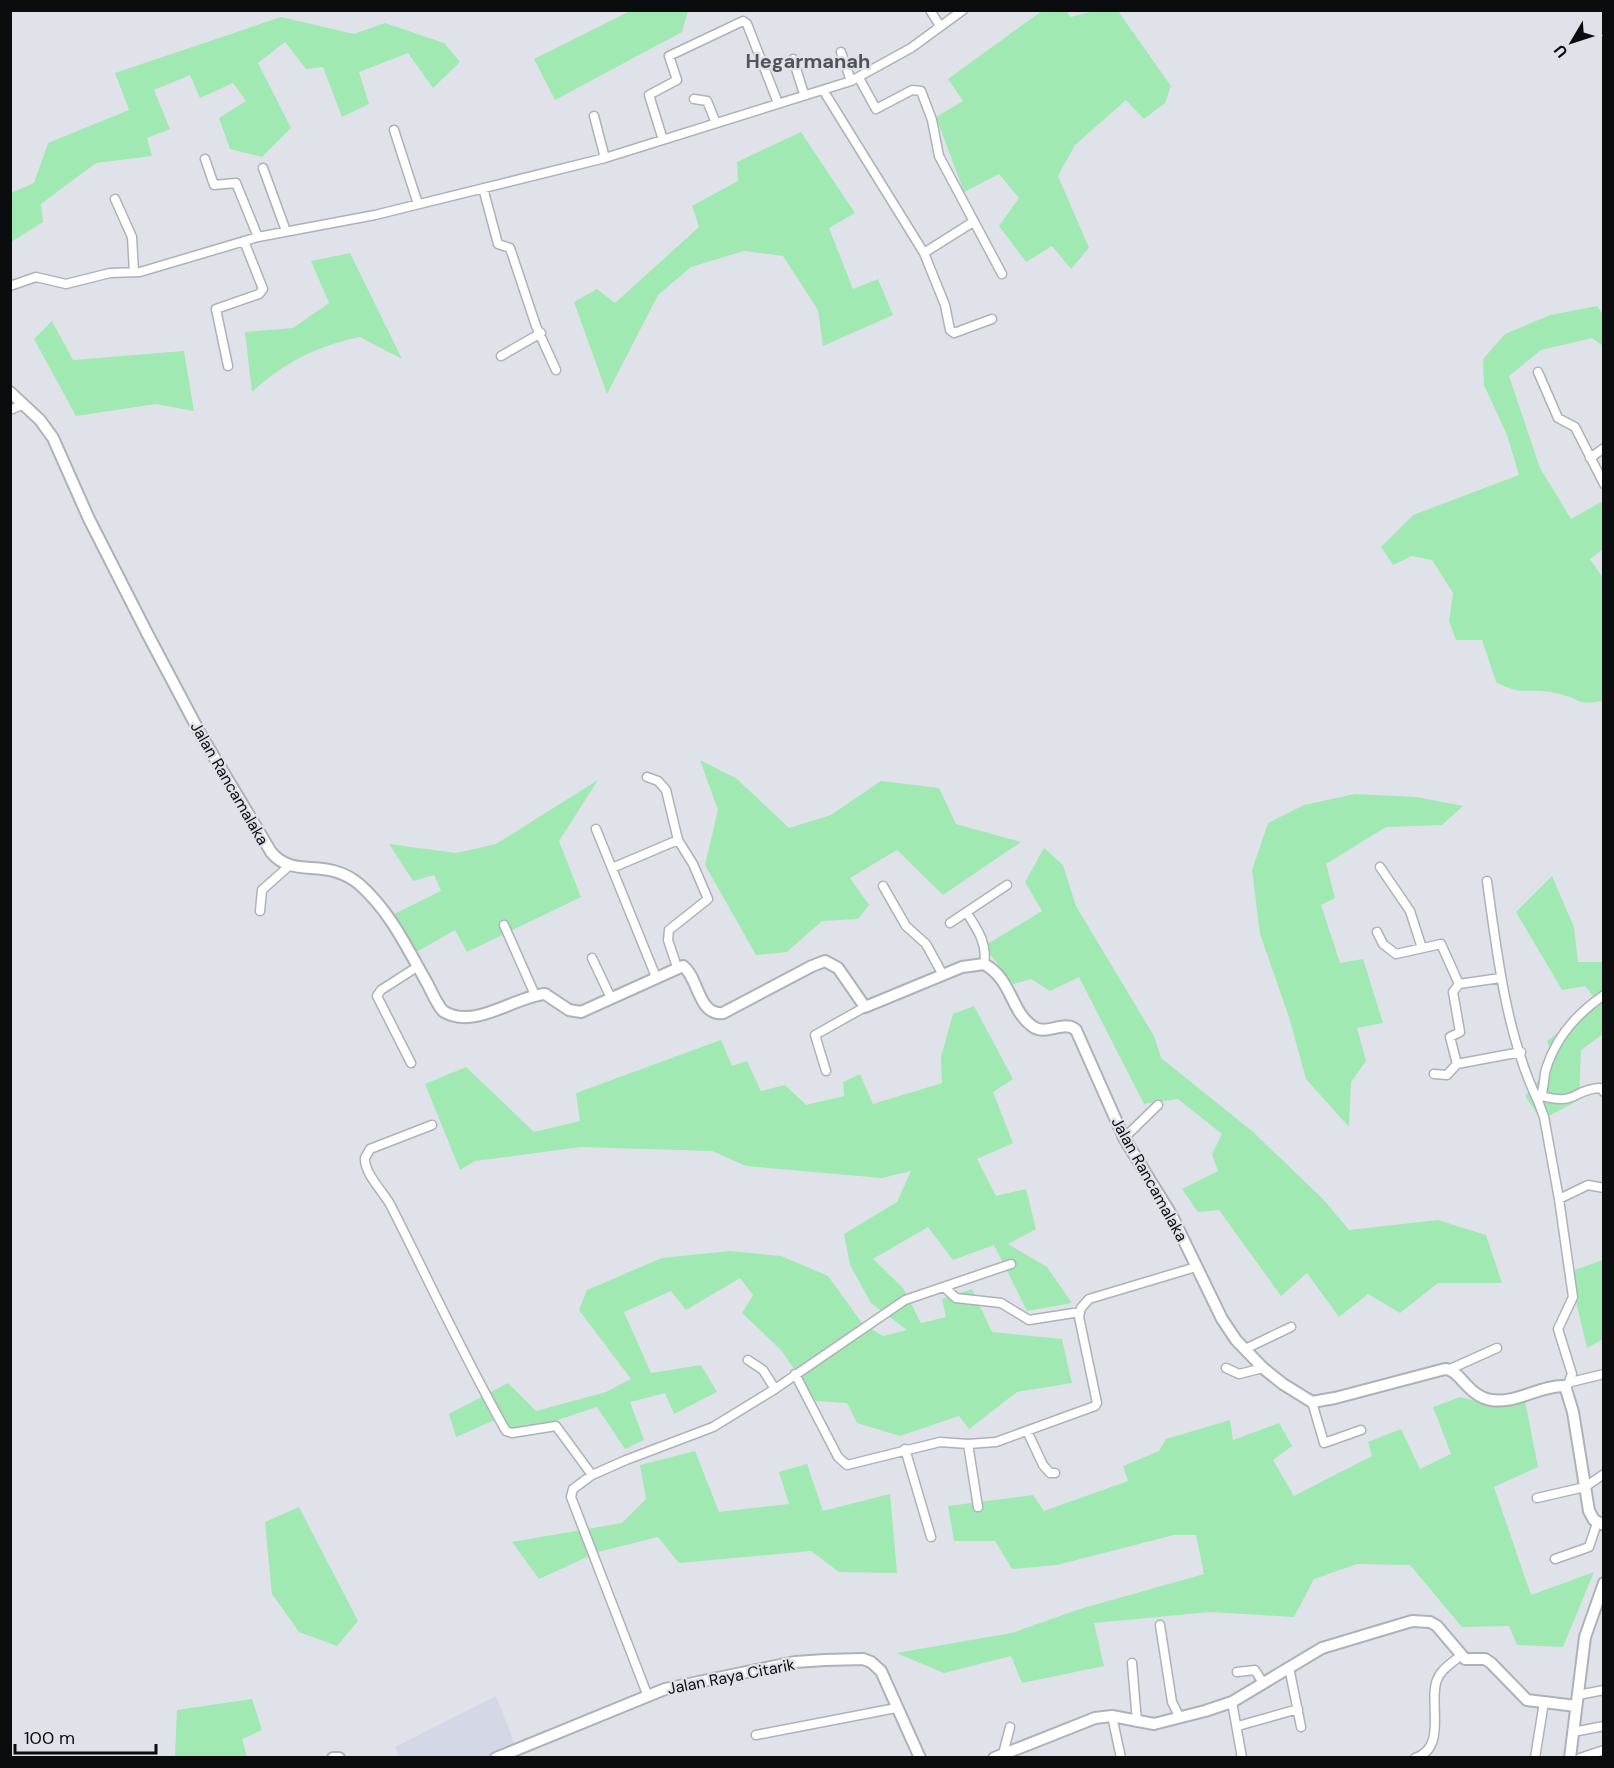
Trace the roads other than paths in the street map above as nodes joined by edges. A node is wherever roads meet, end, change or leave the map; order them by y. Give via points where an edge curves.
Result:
1 (930, 10) edge
2 (963, 10) edge
3 (940, 26) junction
4 (841, 52) dead end
5 (793, 59) dead end
6 (855, 80) junction
7 (823, 90) junction
8 (804, 94) junction
9 (694, 99) dead end
10 (778, 103) junction
11 (594, 116) dead end
12 (716, 123) junction
13 (394, 130) dead end
14 (663, 140) junction
15 (605, 158) junction
16 (206, 159) dead end
17 (262, 168) dead end
18 (483, 188) junction
19 (115, 199) dead end
20 (418, 204) junction
21 (973, 222) junction
22 (286, 231) junction
23 (258, 237) junction
24 (244, 242) junction
25 (924, 253) junction
26 (134, 272) junction
27 (1002, 274) dead end
28 (10, 286) edge
29 (992, 319) dead end
30 (541, 333) junction
31 (501, 356) dead end
32 (228, 366) dead end
33 (556, 370) dead end
34 (1538, 372) dead end
35 (10, 392) edge
36 (22, 405) junction
37 (10, 410) edge
38 (1604, 448) edge
39 (1590, 458) junction
40 (1604, 484) edge
41 (647, 777) dead end
42 (596, 829) dead end
43 (678, 840) junction
44 (289, 866) junction
45 (1380, 867) dead end
46 (612, 868) junction
47 (1486, 881) dead end
48 (1007, 885) dead end
49 (883, 886) dead end
50 (260, 911) dead end
51 (967, 913) junction
52 (950, 923) dead end
53 (504, 925) dead end
54 (1377, 932) dead end
55 (1422, 948) junction
56 (592, 958) dead end
57 (984, 964) junction
58 (417, 967) junction
59 (677, 967) junction
60 (942, 975) junction
61 (656, 977) junction
62 (1500, 978) junction
63 (1459, 984) junction
64 (535, 995) junction
65 (1604, 995) edge
66 (611, 998) junction
67 (865, 1007) junction
68 (1521, 1052) junction
69 (411, 1063) dead end
70 (1457, 1064) junction
71 (826, 1071) dead end
72 (1434, 1074) dead end
73 (1604, 1092) edge
74 (1540, 1098) junction
75 (1158, 1105) dead end
76 (432, 1125) dead end
77 (1124, 1138) junction
78 (1604, 1188) edge
79 (1559, 1199) junction
80 (1011, 1264) dead end
81 (1196, 1267) junction
82 (944, 1287) junction
83 (1080, 1312) junction
84 (1291, 1327) dead end
85 (1497, 1348) dead end
86 (1245, 1349) junction
87 (748, 1360) dead end
88 (1226, 1368) dead end
89 (1263, 1368) junction
90 (1450, 1369) junction
91 (795, 1374) junction
92 (1604, 1374) edge
93 (1569, 1384) junction
94 (775, 1389) junction
95 (1312, 1402) junction
96 (1361, 1430) dead end
97 (1027, 1431) junction
98 (968, 1444) junction
99 (905, 1449) junction
100 (1055, 1473) dead end
101 (592, 1474) junction
102 (1604, 1474) edge
103 (1585, 1487) junction
104 (1537, 1498) dead end
105 (978, 1506) dead end
106 (1600, 1524) edge
107 (932, 1537) dead end
108 (1555, 1559) dead end
109 (1604, 1583) edge
110 (1160, 1625) dead end
111 (1460, 1656) junction
112 (1132, 1663) dead end
113 (1289, 1666) junction
114 (1237, 1672) dead end
115 (1263, 1683) junction
116 (1604, 1690) edge
117 (647, 1694) junction
118 (1577, 1701) junction
119 (1232, 1702) junction
120 (1544, 1702) junction
121 (896, 1708) junction
122 (1298, 1709) junction
123 (1112, 1716) junction
124 (1180, 1718) junction
125 (1137, 1722) junction
126 (1239, 1726) junction
127 (1604, 1726) edge
128 (1010, 1727) dead end
129 (1301, 1727) dead end
130 (1573, 1732) junction
131 (756, 1736) dead end
132 (1604, 1750) edge
133 (999, 1756) edge
134 (333, 1758) edge
135 (339, 1758) edge
136 (496, 1758) edge
137 (920, 1758) edge
138 (1121, 1758) edge
139 (1242, 1758) edge
140 (1415, 1758) edge
141 (1535, 1758) edge
142 (1570, 1758) edge
143 (1580, 1758) edge

1 - 3 street
2 - 3 street
3 - 6 street via 911,48
4 - 6 street
5 - 8 street
6 - 7 street
6 - 21 street via 876,109 912,90 921,91 939,156
7 - 8 street
7 - 25 street
8 - 10 street
9 - 12 street via 707,101
10 - 12 street
10 - 14 street via 743,21 669,56 676,81 649,94
11 - 15 street
12 - 14 street
13 - 20 street
14 - 15 street
15 - 18 street
16 - 23 street via 214,185 236,183
17 - 22 street
18 - 20 street
18 - 30 street via 498,244 510,248
19 - 26 street via 132,237
20 - 22 street via 355,220
21 - 25 street
21 - 27 street
22 - 23 street
23 - 24 street
24 - 26 street via 157,269
24 - 32 street via 263,289 259,294 216,309
25 - 29 street via 952,332
26 - 28 street via 110,273 66,284 36,278
30 - 31 street
30 - 33 street
34 - 39 street via 1558,418 1575,427
35 - 36 street, Jalan Rancamalaka
36 - 37 street
36 - 44 street, Jalan Rancamalaka via 53,438 126,592 207,745 271,852
38 - 39 street
39 - 40 street
41 - 43 street via 666,790
42 - 46 street
43 - 46 street
43 - 59 street via 708,898 669,930 667,935
44 - 50 street via 262,890
44 - 58 street via 334,869 357,883 384,909
45 - 55 street via 1410,911
46 - 61 street
47 - 62 street
48 - 51 street
49 - 60 street via 906,926 926,944
51 - 52 street
51 - 57 street via 983,941
53 - 64 street
54 - 55 street via 1383,944 1396,954
55 - 63 street via 1441,944
56 - 66 street
57 - 60 street
57 - 77 street, Jalan Rancamalaka via 1007,985 1022,1016 1033,1027 1046,1030 1068,1025 1076,1030
58 - 64 street via 440,1008 452,1016 483,1014
58 - 69 street via 377,996
59 - 61 street
59 - 67 street via 687,969 706,1006 717,1014 825,962 838,968
60 - 67 street
61 - 66 street
62 - 63 street
62 - 68 street
63 - 70 street via 1453,992 1460,1032 1450,1037
64 - 66 street via 545,994 575,1012 586,1011
65 - 74 street via 1563,1030 1546,1070
67 - 71 street via 815,1035
68 - 70 street
68 - 74 street
70 - 72 street via 1447,1075
73 - 74 street via 1600,1088 1589,1089 1565,1101
74 - 79 street
75 - 77 street
76 - 101 street via 370,1149 365,1162 506,1431 556,1426
77 - 81 street, Jalan Rancamalaka via 1172,1216
78 - 79 street via 1588,1185
79 - 93 street via 1573,1297 1558,1329 1572,1374
80 - 82 street
81 - 83 street via 1089,1299
81 - 86 street, Jalan Rancamalaka via 1222,1319
82 - 83 street via 956,1298 1001,1303 1029,1320
82 - 91 street via 905,1300
83 - 97 street via 1097,1403 1091,1409
84 - 86 street
85 - 90 street
86 - 89 street, Jalan Rancamalaka
87 - 94 street via 763,1370
88 - 89 street via 1239,1374
89 - 95 street, Jalan Rancamalaka
90 - 93 street via 1472,1393 1489,1399 1508,1400
90 - 95 street
91 - 94 street
91 - 99 street via 838,1457 847,1466
92 - 93 street
93 - 103 street
94 - 101 street via 713,1427
95 - 96 street via 1324,1443
97 - 98 street via 996,1442
97 - 100 street via 1044,1468
98 - 99 street via 940,1442
98 - 105 street
99 - 107 street
101 - 117 street via 573,1489 571,1497
102 - 103 street
103 - 104 street
103 - 106 street via 1589,1511
106 - 108 street via 1589,1546
109 - 118 street via 1586,1637
110 - 124 street via 1172,1702
111 - 113 street via 1437,1626 1412,1621 1343,1640
111 - 120 street via 1491,1663 1523,1698
111 - 140 street via 1437,1679 1432,1741
112 - 125 street
113 - 115 street
113 - 122 street
114 - 115 street via 1255,1670
115 - 119 street
116 - 118 street
117 - 121 street, Jalan Raya Citarik via 795,1662 863,1659 881,1671
117 - 136 street, Jalan Raya Citarik
118 - 120 street
118 - 130 street
119 - 124 street
119 - 126 street
120 - 141 street
121 - 131 street
121 - 137 street, Jalan Raya Citarik
122 - 126 street
122 - 129 street
123 - 125 street
123 - 133 street via 1095,1718
123 - 138 street
124 - 125 street via 1154,1724
126 - 139 street
127 - 130 street
128 - 133 street
130 - 142 street
132 - 143 street
134 - 135 street

